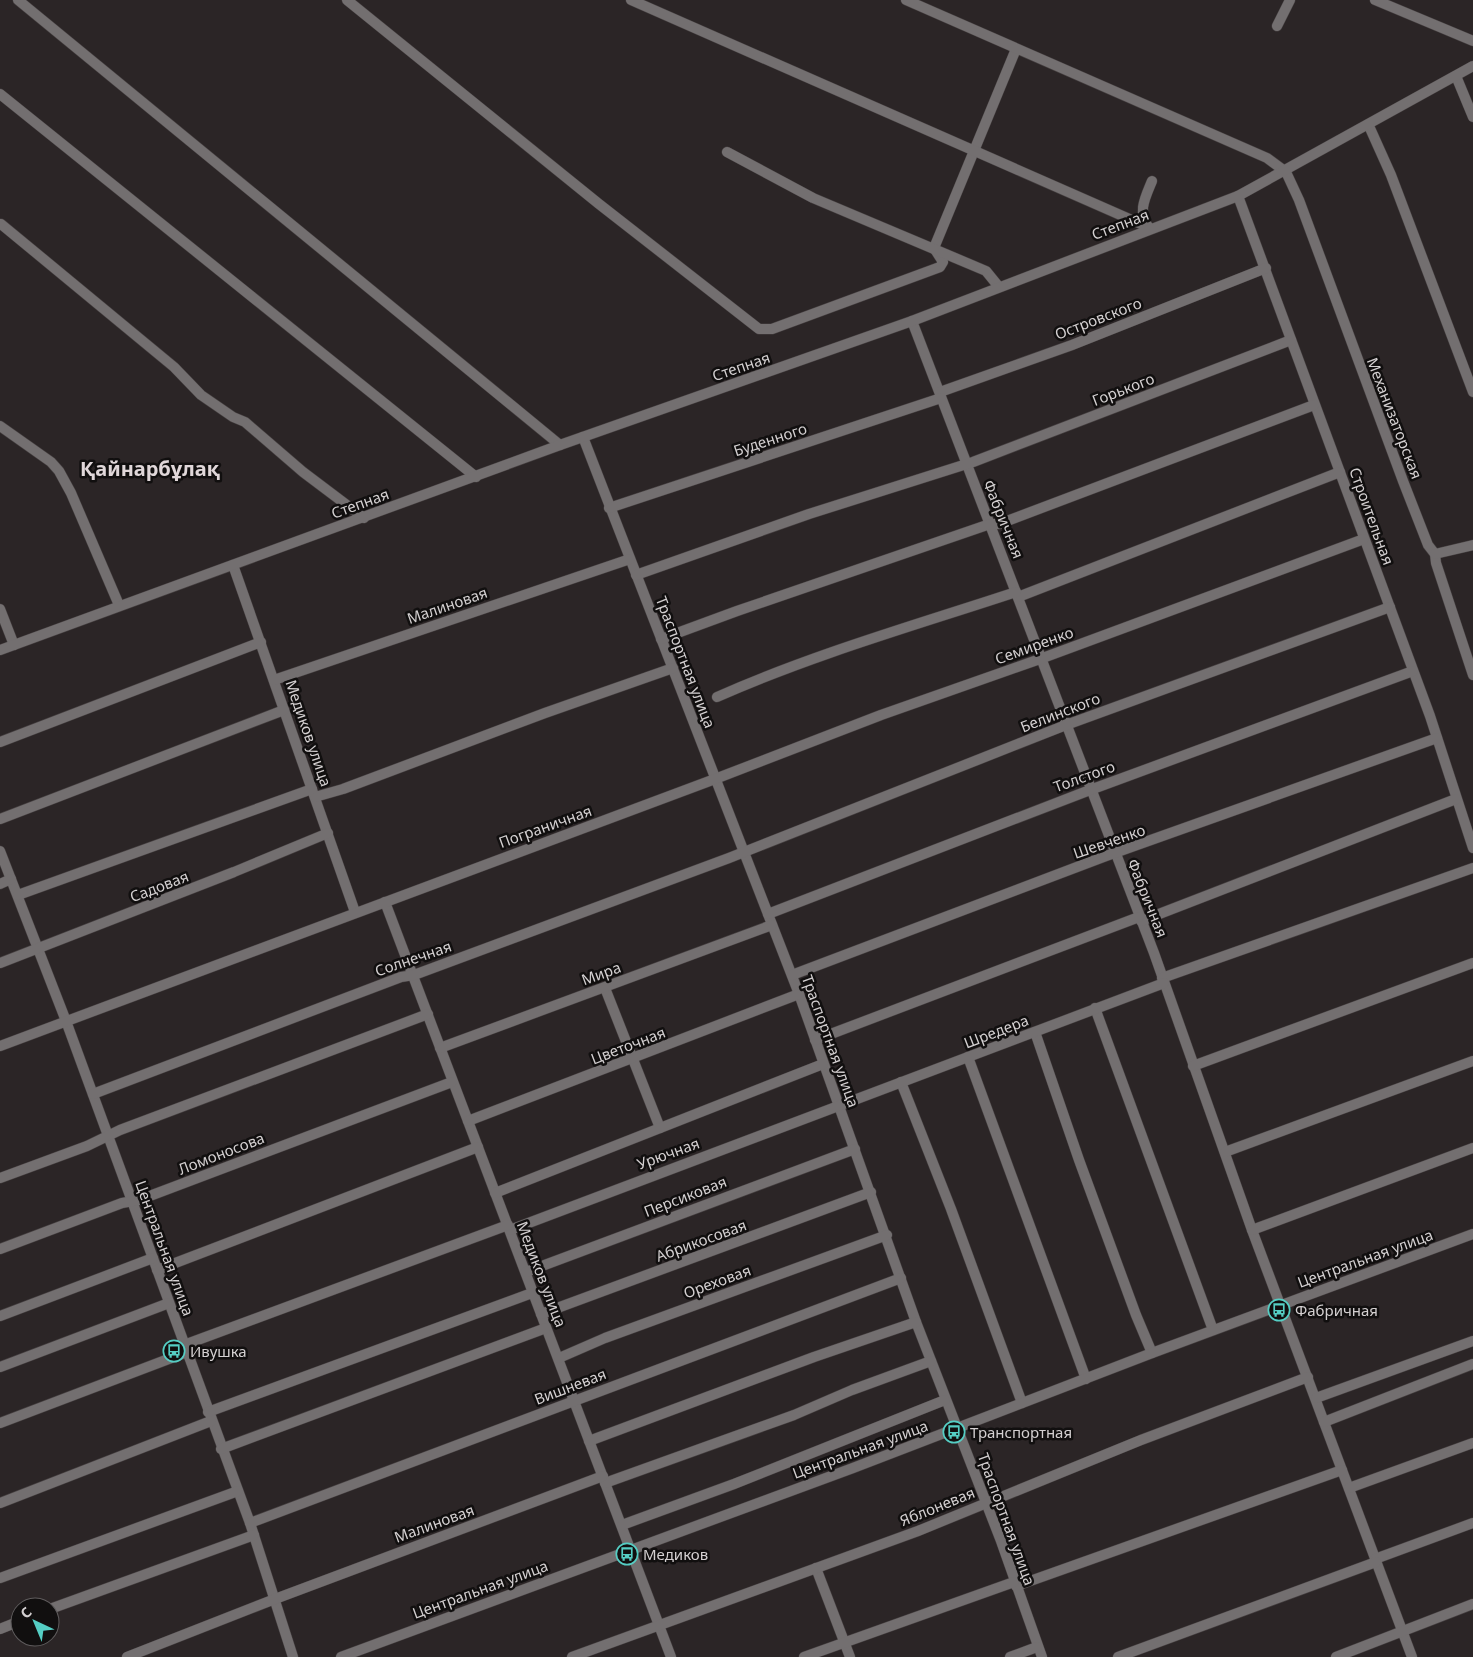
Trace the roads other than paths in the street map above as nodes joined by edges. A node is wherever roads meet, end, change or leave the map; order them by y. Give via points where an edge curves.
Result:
1 (18, 0) edge
2 (347, 0) edge
3 (631, 0) edge
4 (906, 0) edge
5 (1290, 0) edge
6 (1375, 0) edge
7 (1396, 4) edge
8 (1277, 26) dead end
9 (1473, 40) edge
10 (1016, 49) junction
11 (1473, 66) edge
12 (1456, 76) junction
13 (0, 94) edge
14 (1473, 117) edge
15 (1369, 126) junction
16 (973, 150) junction
17 (727, 152) dead end
18 (1286, 172) junction
19 (1152, 181) dead end
20 (1238, 196) junction
21 (1, 224) edge
22 (1150, 228) junction
23 (934, 248) junction
24 (1266, 268) junction
25 (1000, 287) junction
26 (912, 321) junction
27 (1291, 340) junction
28 (1473, 392) edge
29 (940, 395) junction
30 (1314, 405) junction
31 (0, 426) edge
32 (583, 437) junction
33 (560, 445) junction
34 (965, 463) junction
35 (1340, 472) junction
36 (476, 477) junction
37 (609, 508) junction
38 (364, 518) junction
39 (990, 524) junction
40 (1364, 539) junction
41 (1473, 545) edge
42 (1436, 554) junction
43 (630, 559) junction
44 (233, 565) junction
45 (636, 574) junction
46 (1017, 594) junction
47 (119, 606) junction
48 (1390, 607) junction
49 (0, 610) edge
50 (661, 639) junction
51 (261, 642) junction
52 (14, 645) junction
53 (0, 650) edge
54 (1040, 659) junction
55 (673, 668) junction
56 (1413, 671) junction
57 (1473, 675) edge
58 (274, 680) junction
59 (717, 697) dead end
60 (284, 710) junction
61 (1066, 725) junction
62 (1437, 738) junction
63 (0, 742) edge
64 (715, 779) junction
65 (1090, 790) junction
66 (313, 793) junction
67 (1456, 799) junction
68 (0, 820) edge
69 (328, 833) junction
70 (1473, 848) edge
71 (0, 851) edge
72 (743, 852) junction
73 (1114, 854) junction
74 (1473, 868) edge
75 (11, 879) junction
76 (0, 884) edge
77 (18, 895) junction
78 (386, 902) junction
79 (355, 912) junction
80 (768, 914) junction
81 (1140, 919) junction
82 (772, 925) junction
83 (39, 948) junction
84 (0, 963) edge
85 (1473, 963) edge
86 (414, 975) junction
87 (792, 975) junction
88 (1163, 981) junction
89 (605, 988) junction
90 (799, 994) junction
91 (1095, 1008) junction
92 (428, 1014) junction
93 (66, 1021) junction
94 (1035, 1032) junction
95 (816, 1040) junction
96 (0, 1046) edge
97 (440, 1048) junction
98 (968, 1057) junction
99 (633, 1059) junction
100 (1473, 1061) edge
101 (823, 1064) junction
102 (1193, 1066) junction
103 (452, 1082) junction
104 (901, 1082) junction
105 (93, 1094) junction
106 (838, 1107) junction
107 (468, 1121) junction
108 (660, 1128) junction
109 (109, 1136) junction
110 (478, 1147) junction
111 (1473, 1148) edge
112 (855, 1149) junction
113 (1224, 1152) junction
114 (0, 1178) edge
115 (495, 1192) junction
116 (871, 1192) junction
117 (131, 1201) junction
118 (509, 1228) junction
119 (1252, 1230) junction
120 (1473, 1234) edge
121 (887, 1235) junction
122 (0, 1249) edge
123 (154, 1258) junction
124 (157, 1270) junction
125 (526, 1272) junction
126 (901, 1278) junction
127 (532, 1293) junction
128 (169, 1303) junction
129 (1281, 1305) junction
130 (541, 1314) junction
131 (0, 1316) edge
132 (916, 1322) junction
133 (546, 1328) junction
134 (1213, 1330) junction
135 (1473, 1341) edge
136 (186, 1348) junction
137 (1152, 1353) junction
138 (559, 1358) junction
139 (931, 1361) junction
140 (1473, 1364) edge
141 (0, 1368) edge
142 (1308, 1377) junction
143 (1086, 1379) junction
144 (1316, 1398) junction
145 (946, 1400) junction
146 (575, 1401) junction
147 (1022, 1402) junction
148 (209, 1416) junction
149 (1324, 1422) junction
150 (0, 1423) edge
151 (957, 1430) junction
152 (590, 1441) junction
153 (1473, 1443) edge
154 (221, 1449) junction
155 (1342, 1470) junction
156 (604, 1479) junction
157 (1348, 1488) junction
158 (238, 1492) junction
159 (985, 1502) junction
160 (0, 1503) edge
161 (250, 1523) junction
162 (1473, 1523) edge
163 (622, 1524) junction
164 (254, 1535) junction
165 (632, 1550) junction
166 (1376, 1560) junction
167 (816, 1568) junction
168 (0, 1578) edge
169 (1015, 1584) junction
170 (275, 1598) junction
171 (1473, 1604) edge
172 (60, 1606) edge
173 (659, 1625) junction
174 (1402, 1631) junction
175 (844, 1642) junction
176 (1037, 1647) junction
177 (127, 1657) edge
178 (293, 1657) edge
179 (341, 1657) edge
180 (572, 1657) edge
181 (672, 1657) edge
182 (804, 1657) edge
183 (850, 1657) edge
184 (1010, 1657) edge
185 (1042, 1657) edge
186 (1118, 1657) edge
187 (1336, 1657) edge
188 (1412, 1657) edge

1 - 33 street
2 - 23 street via 759,329 772,329 940,267 943,262
3 - 16 street
4 - 10 street
5 - 8 street
6 - 7 street
7 - 9 street
10 - 16 street
10 - 18 street via 1268,158
11 - 12 street, Степная
12 - 14 street
12 - 15 street, Степная
13 - 36 street
15 - 18 street, Степная
15 - 28 street via 1395,185
16 - 22 street
16 - 23 street
17 - 23 street via 813,198
18 - 20 street, Степная
18 - 42 street, Механизаторская via 1428,545
19 - 22 street via 1142,203 1143,220
20 - 22 street, Степная
20 - 24 street, Строительная
21 - 38 street via 167,361 201,395 246,422 303,472
22 - 25 street, Степная
23 - 25 street via 986,271
24 - 27 street, Строительная
24 - 29 street, Островского
25 - 26 street, Степная
26 - 29 street, Фабричная
26 - 32 street, Степная
27 - 30 street, Строительная
27 - 34 street, Горького
29 - 34 street, Фабричная
29 - 37 street, Буденного
30 - 35 street, Строительная
30 - 39 street via 999,524
31 - 47 street via 59,471
32 - 33 street, Степная
32 - 37 street, Траспортная улица
33 - 36 street, Степная
34 - 39 street, Фабричная
34 - 45 street, Горького
35 - 40 street, Строительная
35 - 46 street
36 - 38 street, Степная
37 - 43 street, Траспортная улица
38 - 44 street, Степная
39 - 46 street, Фабричная
39 - 50 street
40 - 48 street, Строительная
40 - 54 street, Семиренко
41 - 42 street
42 - 57 street, Механизаторская via 1436,563
43 - 45 street, Траспортная улица
43 - 58 street, Малиновая
44 - 47 street, Степная
44 - 51 street, Медиков улица
45 - 50 street, Траспортная улица
46 - 54 street, Фабричная
46 - 59 street via 811,659
47 - 52 street, Степная
48 - 56 street, Строительная
48 - 61 street, Белинского
49 - 52 street
50 - 55 street, Траспортная улица
51 - 58 street, Медиков улица
51 - 63 street
52 - 53 street, Степная
54 - 61 street, Фабричная
54 - 64 street, Семиренко via 872,718
55 - 64 street, Траспортная улица
55 - 66 street via 343,789
56 - 62 street, Строительная
56 - 65 street, Толстого
58 - 60 street, Медиков улица
60 - 66 street, Медиков улица
60 - 68 street
61 - 65 street, Фабричная
61 - 72 street, Белинского
62 - 67 street, Строительная
62 - 73 street, Шевченко
64 - 72 street, Траспортная улица
64 - 78 street, Пограничная
65 - 73 street, Фабричная
65 - 80 street, Толстого
66 - 69 street, Медиков улица
66 - 77 street
67 - 70 street, Строительная
67 - 81 street
69 - 79 street, Медиков улица
69 - 83 street, Садовая
71 - 75 street, Центральная улица
72 - 80 street, Траспортная улица
72 - 86 street, Солнечная
73 - 81 street, Фабричная
73 - 87 street, Шевченко
74 - 88 street, Шредера
75 - 76 street
75 - 77 street, Центральная улица
77 - 83 street, Центральная улица
78 - 79 street, Пограничная
78 - 86 street, Медиков улица
79 - 93 street, Пограничная
80 - 82 street, Траспортная улица
81 - 88 street, Фабричная
81 - 95 street
82 - 87 street, Траспортная улица
82 - 89 street, Мира
83 - 84 street, Садовая
83 - 93 street, Центральная улица
85 - 102 street
86 - 92 street, Медиков улица
86 - 105 street, Солнечная
87 - 90 street, Траспортная улица
88 - 91 street, Шредера
88 - 102 street, Фабричная
89 - 97 street, Мира
89 - 99 street
90 - 95 street, Траспортная улица
90 - 99 street, Цветочная
91 - 94 street, Шредера
91 - 134 street
92 - 97 street, Медиков улица
92 - 109 street
93 - 96 street, Пограничная
93 - 105 street, Центральная улица
94 - 98 street, Шредера
94 - 137 street
95 - 101 street, Траспортная улица
97 - 103 street, Медиков улица
98 - 104 street, Шредера
98 - 143 street
99 - 107 street, Цветочная
99 - 108 street
100 - 113 street
101 - 106 street, Траспортная улица
101 - 108 street
102 - 113 street, Фабричная
103 - 107 street, Медиков улица
103 - 117 street, Ломоносова
104 - 106 street, Шредера
104 - 147 street
105 - 109 street, Центральная улица
106 - 112 street, Траспортная улица
106 - 118 street, Урючная
107 - 110 street, Медиков улица
108 - 115 street
109 - 114 street
109 - 117 street, Центральная улица
110 - 115 street, Медиков улица
110 - 124 street
111 - 119 street
112 - 116 street, Траспортная улица
112 - 125 street, Персиковая
113 - 119 street, Фабричная
115 - 118 street, Медиков улица
116 - 121 street, Траспортная улица
116 - 130 street, Абрикосовая
117 - 122 street, Ломоносова
117 - 123 street, Центральная улица
118 - 125 street, Медиков улица
118 - 136 street
119 - 129 street, Фабричная
120 - 129 street, Центральная улица
121 - 126 street, Траспортная улица
121 - 138 street, Ореховая via 605,1338
123 - 124 street, Центральная улица
123 - 131 street
124 - 128 street, Центральная улица
125 - 127 street, Медиков улица
126 - 132 street, Траспортная улица
126 - 146 street, Вишневая
127 - 130 street, Медиков улица
127 - 148 street
128 - 136 street, Центральная улица
128 - 141 street
129 - 134 street, Центральная улица
129 - 142 street, Фабричная
130 - 133 street, Медиков улица
132 - 139 street, Траспортная улица
132 - 152 street
133 - 138 street, Медиков улица
133 - 154 street
134 - 137 street, Центральная улица
135 - 144 street
136 - 148 street, Центральная улица
136 - 150 street
137 - 143 street, Центральная улица
138 - 146 street, Медиков улица
139 - 145 street, Траспортная улица
139 - 156 street, Малиновая via 794,1415
140 - 149 street
142 - 144 street, Фабричная
142 - 159 street, Яблоневая
143 - 147 street, Центральная улица
144 - 149 street, Фабричная
145 - 151 street, Траспортная улица
145 - 163 street via 734,1484
146 - 152 street, Медиков улица
146 - 161 street, Вишневая
147 - 151 street, Центральная улица
148 - 154 street, Центральная улица
148 - 160 street
149 - 155 street, Фабричная
151 - 159 street, Траспортная улица
151 - 165 street, Центральная улица
152 - 156 street, Медиков улица
153 - 157 street
154 - 158 street, Центральная улица
155 - 157 street, Фабричная
155 - 169 street
156 - 163 street, Медиков улица
156 - 170 street, Малиновая
157 - 166 street, Фабричная
158 - 161 street, Центральная улица
158 - 168 street
159 - 167 street, Яблоневая
159 - 169 street, Траспортная улица
161 - 164 street, Центральная улица
162 - 166 street
163 - 165 street, Медиков улица
164 - 170 street, Центральная улица
164 - 172 street
165 - 173 street, Медиков улица
165 - 179 street, Центральная улица
166 - 174 street, Фабричная
166 - 186 street
167 - 173 street, Яблоневая
167 - 175 street
169 - 175 street
169 - 176 street, Траспортная улица
170 - 177 street
170 - 178 street, Центральная улица
171 - 174 street
173 - 180 street, Яблоневая
173 - 181 street, Медиков улица
174 - 187 street
174 - 188 street, Фабричная
175 - 182 street
175 - 183 street
176 - 184 street
176 - 185 street, Траспортная улица

